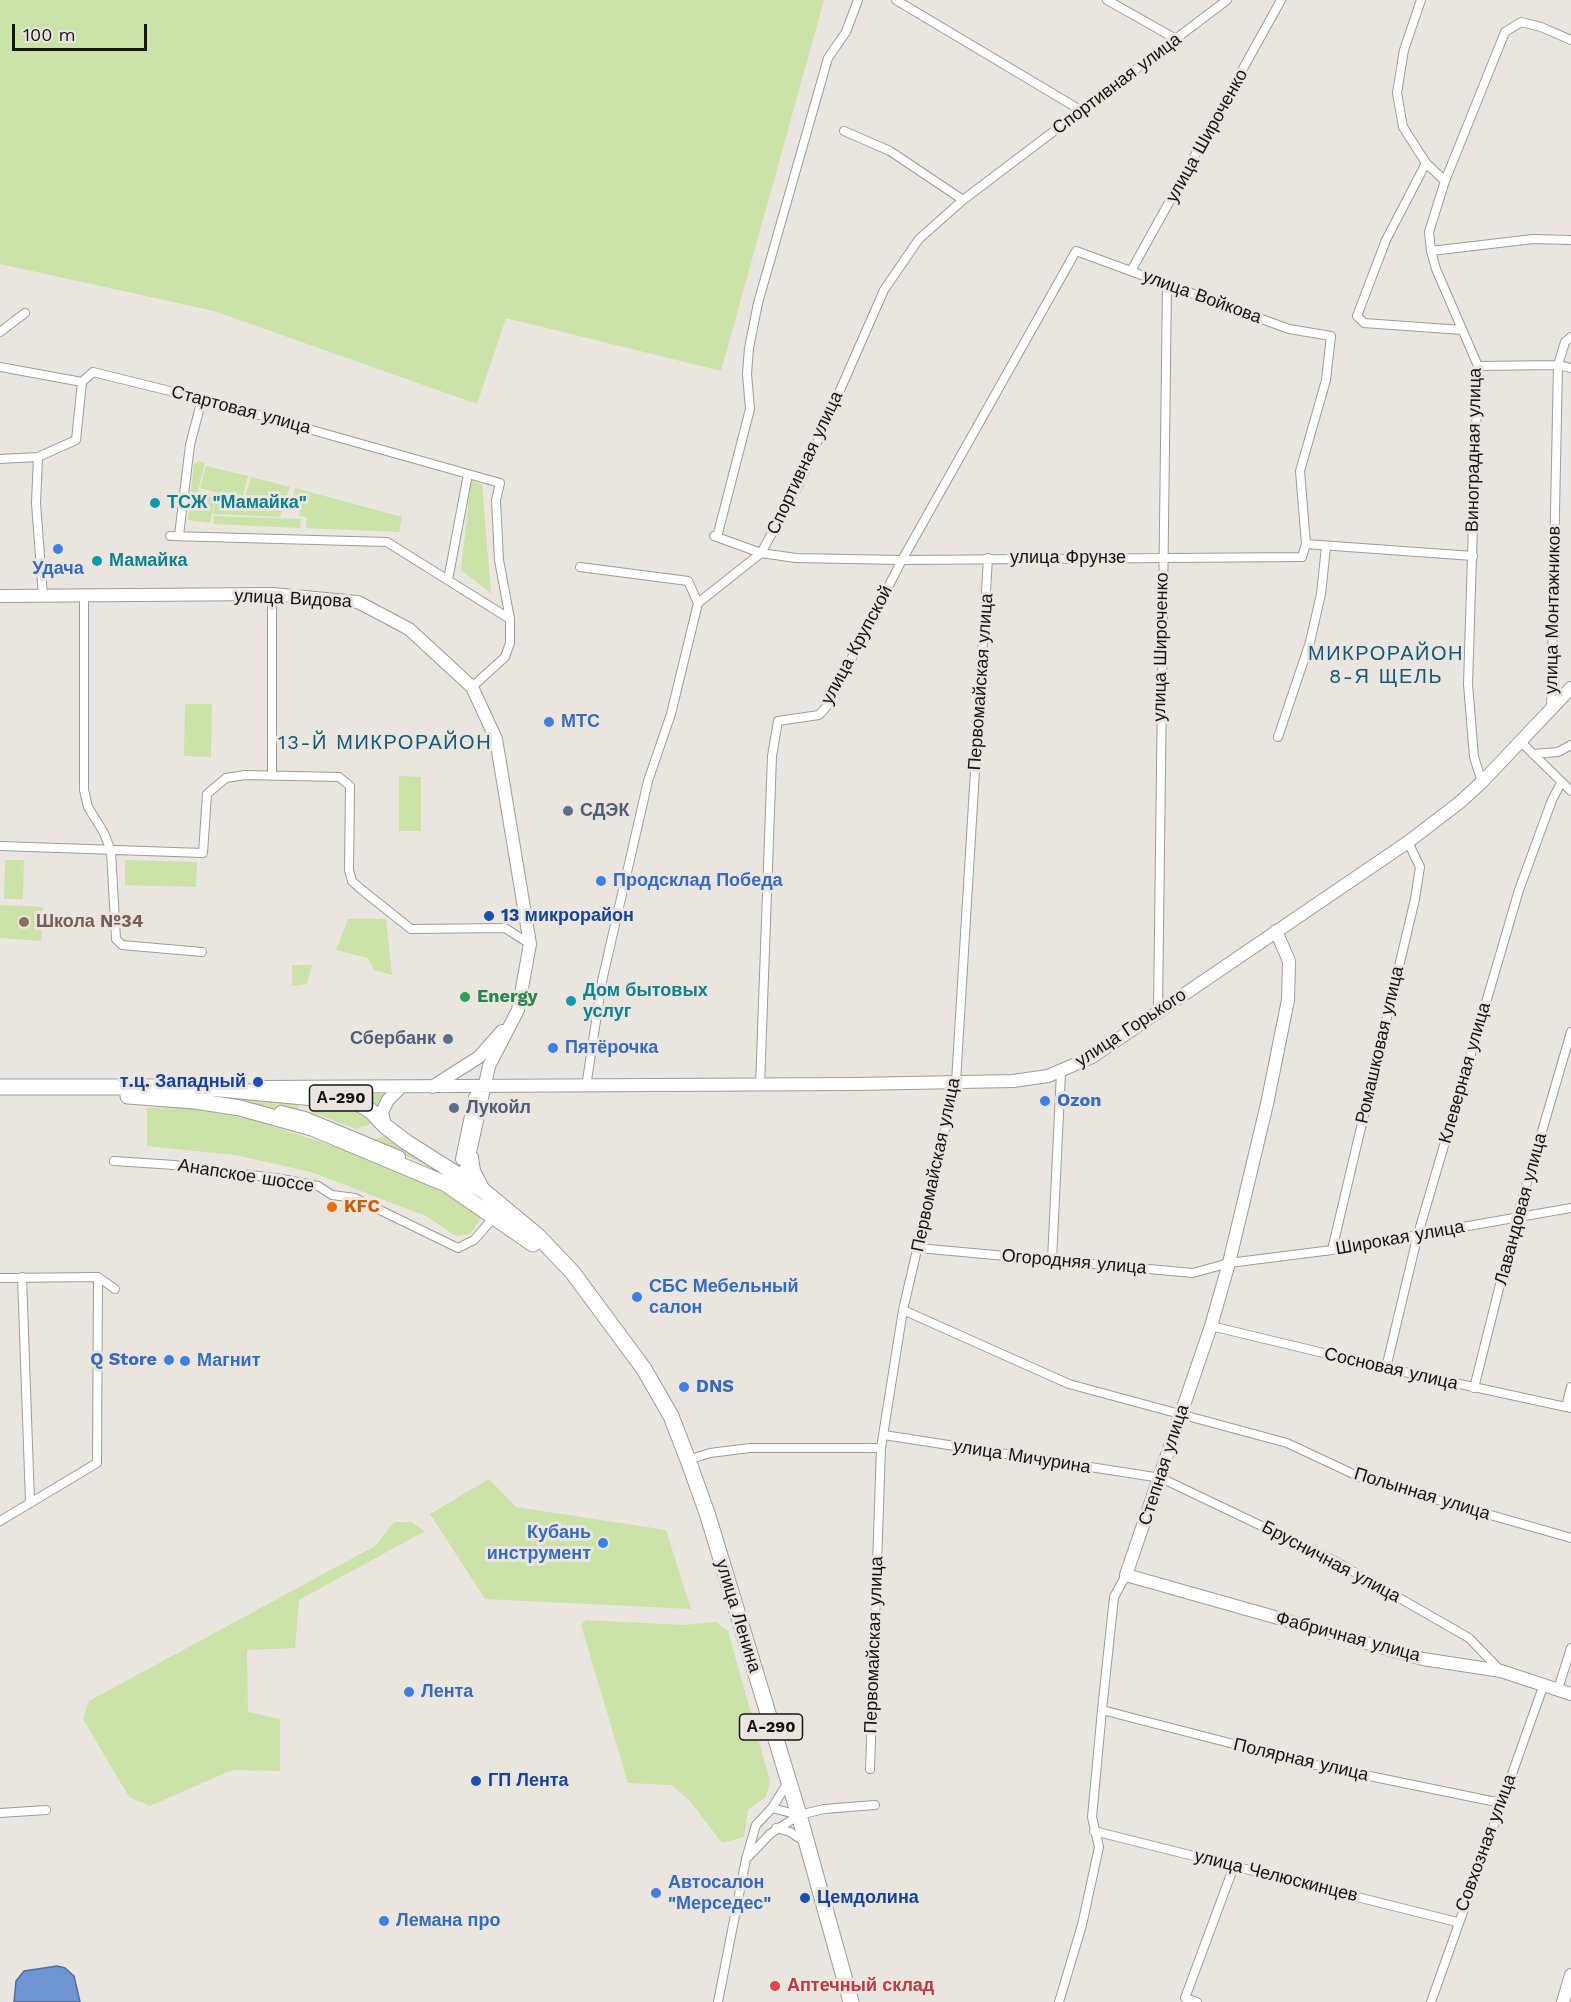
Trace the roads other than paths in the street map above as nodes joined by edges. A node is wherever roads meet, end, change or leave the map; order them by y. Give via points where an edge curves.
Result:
1 (858, 0) edge
2 (896, 0) edge
3 (1107, 0) edge
4 (1227, 0) edge
5 (1281, 0) edge
6 (1421, 0) edge
7 (1176, 39) junction
8 (1571, 40) edge
9 (1082, 111) junction
10 (844, 131) dead end
11 (1426, 163) junction
12 (1444, 181) junction
13 (963, 200) junction
14 (1571, 240) edge
15 (1076, 251) joint
16 (1431, 251) junction
17 (1131, 271) junction
18 (1167, 283) junction
19 (25, 313) dead end
20 (1462, 330) junction
21 (0, 332) edge
22 (1571, 337) edge
23 (1558, 365) junction
24 (1478, 366) junction
25 (0, 367) edge
26 (1571, 368) edge
27 (82, 382) junction
28 (202, 399) junction
29 (38, 457) junction
30 (0, 459) edge
31 (468, 474) junction
32 (1306, 544) junction
33 (1326, 547) junction
34 (761, 553) junction
35 (1473, 556) junction
36 (988, 558) junction
37 (1162, 559) junction
38 (902, 560) junction
39 (580, 567) dead end
40 (448, 580) junction
41 (272, 594) junction
42 (43, 596) junction
43 (84, 596) junction
44 (0, 597) edge
45 (698, 603) junction
46 (510, 620) junction
47 (472, 687) junction
48 (1571, 688) edge
49 (1551, 710) junction
50 (1278, 737) dead end
51 (1521, 742) junction
52 (1571, 745) edge
53 (1533, 754) junction
54 (272, 776) junction
55 (1482, 782) junction
56 (1561, 783) junction
57 (1571, 791) edge
58 (1408, 842) junction
59 (0, 846) edge
60 (111, 851) junction
61 (1276, 931) junction
62 (530, 944) junction
63 (202, 952) dead end
64 (1158, 1011) junction
65 (513, 1019) junction
66 (1571, 1032) edge
67 (1061, 1072) junction
68 (956, 1082) junction
69 (760, 1086) junction
70 (199, 1087) junction
71 (481, 1087) junction
72 (586, 1087) junction
73 (0, 1088) edge
74 (400, 1088) junction
75 (430, 1088) junction
76 (94, 1096) junction
77 (0, 1097) edge
78 (385, 1126) junction
79 (472, 1151) junction
80 (114, 1161) dead end
81 (459, 1176) junction
82 (458, 1192) junction
83 (485, 1192) junction
84 (1571, 1208) edge
85 (495, 1216) junction
86 (1517, 1217) junction
87 (1418, 1234) junction
88 (918, 1248) junction
89 (1332, 1250) junction
90 (1052, 1260) junction
91 (561, 1261) junction
92 (1229, 1263) junction
93 (22, 1277) junction
94 (98, 1277) junction
95 (0, 1278) edge
96 (115, 1289) dead end
97 (903, 1310) junction
98 (1211, 1326) junction
99 (1386, 1368) junction
100 (1571, 1387) edge
101 (1474, 1388) junction
102 (1569, 1407) edge
103 (1180, 1414) junction
104 (884, 1435) junction
105 (881, 1448) junction
106 (688, 1460) junction
107 (1161, 1478) junction
108 (30, 1502) junction
109 (0, 1521) edge
110 (1571, 1538) edge
111 (1126, 1575) junction
112 (1571, 1648) edge
113 (1501, 1671) junction
114 (1544, 1684) junction
115 (1558, 1689) junction
116 (1571, 1694) edge
117 (1102, 1710) junction
118 (870, 1769) dead end
119 (788, 1782) junction
120 (1501, 1803) junction
121 (875, 1804) dead end
122 (772, 1808) junction
123 (46, 1810) dead end
124 (0, 1813) edge
125 (799, 1815) junction
126 (776, 1828) junction
127 (1095, 1831) junction
128 (807, 1844) junction
129 (746, 1859) junction
130 (1234, 1866) junction
131 (1457, 1922) junction
132 (1571, 1975) edge
133 (718, 2002) edge
134 (851, 2002) edge
135 (1059, 2002) edge
136 (1197, 2002) edge
137 (1431, 2002) edge
138 (1563, 2002) edge

1 - 34 street, улица Фрунзе via 846,32 828,58 759,303 749,348 750,409 715,537
2 - 9 street
3 - 7 street
4 - 7 street, Спортивная улица
5 - 17 street, улица Широченко
6 - 11 street via 1404,50 1397,93 1403,128
7 - 9 street, Спортивная улица
8 - 12 street, Виноградная улица via 1521,22 1505,32
9 - 13 street, Спортивная улица
10 - 13 street via 890,151
11 - 12 street
11 - 20 street via 1386,240 1357,311 1364,323
12 - 16 street, Виноградная улица via 1430,232
13 - 34 street, Спортивная улица via 920,238 884,290 798,486
14 - 16 street via 1533,239
15 - 17 street, улица Войкова
15 - 38 street, улица Крупской
16 - 20 street, Виноградная улица
17 - 18 street, улица Войкова
18 - 32 street, улица Войкова via 1289,329 1331,336 1326,380 1300,471
18 - 37 street, улица Широченко
19 - 21 street
20 - 24 street, Виноградная улица
22 - 23 street via 1565,342
23 - 24 street
23 - 26 street
23 - 49 street, улица Монтажников
24 - 35 street, Виноградная улица
25 - 27 street, Стартовая улица
27 - 28 street, Стартовая улица via 93,372
27 - 29 street via 76,440
28 - 31 street, Стартовая улица
28 - 40 street via 174,536 387,542
29 - 30 street
29 - 42 street via 36,503
31 - 40 street
31 - 46 street, Стартовая улица via 500,483 496,500 499,560
32 - 33 street
32 - 37 street, улица Фрунзе via 1302,557
33 - 35 street
33 - 50 street via 1310,642
34 - 38 street, улица Фрунзе via 796,558
34 - 45 street, Спортивная улица
35 - 55 street, Виноградная улица via 1468,684 1474,757
36 - 37 street, улица Фрунзе
36 - 38 street, улица Фрунзе
36 - 68 street, Первомайская улица
37 - 64 street, улица Широченко
38 - 69 street, улица Крупской via 827,706 819,714 778,721 772,756
39 - 45 street via 688,581
40 - 46 street
41 - 43 main road, улица Видова
41 - 47 main road, улица Видова via 358,602 409,629
41 - 54 street
42 - 43 main road, улица Видова
42 - 44 main road, улица Видова
43 - 60 street via 84,790 88,807
45 - 72 street via 671,714 648,781 602,981
46 - 47 street via 510,643 505,657
47 - 62 main road, улица Видова via 496,739
48 - 49 main road, улица Горького
49 - 51 main road, улица Горького
51 - 53 street
51 - 55 main road, улица Горького
52 - 53 street via 1558,752
53 - 56 street
54 - 60 street via 226,778 207,794 203,853
54 - 62 street via 339,777 350,786 352,881 411,929 505,928
55 - 58 main road, улица Горького
56 - 57 street
56 - 87 street, Клеверная улица via 1519,890
58 - 61 main road, улица Горького
58 - 89 street, Ромашковая улица via 1420,867 1415,899
59 - 60 street
60 - 63 street via 116,939 122,945
61 - 64 main road, улица Горького
61 - 92 main road, Степная улица via 1289,961 1288,1000
62 - 65 main road, улица Видова
64 - 67 main road, улица Горького via 1092,1057
65 - 71 main road, улица Видова
65 - 75 main road via 479,1057
66 - 86 street, Лавандовая улица
67 - 68 main road, улица Горького via 1013,1081
67 - 90 street
68 - 69 main road, улица Горького
68 - 88 street, Первомайская улица
69 - 72 main road, улица Горького
70 - 73 highway
70 - 74 main road
70 - 78 highway, А-290 via 348,1100 371,1111
71 - 72 main road, улица Горького
71 - 75 main road
71 - 79 main road
71 - 81 main road
74 - 75 main road
74 - 78 main road via 382,1112
76 - 77 highway
76 - 81 main road via 104,1090 185,1094 244,1104 305,1118 366,1141 440,1177
76 - 82 highway, А-290 via 206,1102 240,1108 312,1128
78 - 81 highway, А-290
79 - 81 main road
79 - 83 main road via 474,1172
80 - 85 street, Анапское шоссе via 229,1172 318,1186 332,1195 360,1200 458,1248 474,1240
81 - 82 main road
81 - 83 highway, А-290
82 - 85 highway, А-290
83 - 91 highway, А-290 via 538,1236
84 - 86 street, Широкая улица
85 - 91 highway, А-290
86 - 87 street, Широкая улица
86 - 101 street, Лавандовая улица
87 - 89 street, Широкая улица
87 - 99 street, Клеверная улица
88 - 90 street, Огородняя улица
88 - 97 street, Первомайская улица
89 - 92 street, Широкая улица
90 - 92 street, Огородняя улица via 1193,1273
91 - 106 highway, улица Ленина / А-290 via 644,1369
92 - 98 main road, Степная улица
93 - 94 street
93 - 95 street
93 - 108 street
94 - 96 street
94 - 108 street via 97,1462
97 - 103 street, Полынная улица via 1069,1384
97 - 104 street, Первомайская улица
98 - 99 street, Сосновая улица
98 - 103 main road, Степная улица
99 - 101 street, Сосновая улица
100 - 102 street
101 - 102 street, Сосновая улица
103 - 107 main road, Степная улица
103 - 110 street, Полынная улица via 1287,1443 1364,1479
104 - 105 street, Первомайская улица
104 - 107 street, улица Мичурина
105 - 106 street via 750,1448
105 - 118 street, Первомайская улица
106 - 119 highway, улица Ленина / А-290
107 - 111 main road, Степная улица
107 - 113 street, Брусничная улица via 1335,1561 1468,1638
108 - 109 street
111 - 113 main road, Фабричная улица via 1423,1659
111 - 117 street, Степная улица via 1114,1597
112 - 115 street
113 - 114 main road, Фабричная улица
114 - 115 main road, Фабричная улица
114 - 120 street, Совхозная улица
115 - 116 main road, Фабричная улица
117 - 120 street, Полярная улица via 1311,1764
117 - 127 street, Степная улица via 1092,1817
119 - 122 street
119 - 125 highway, улица Ленина / А-290
120 - 131 street, Совхозная улица
121 - 125 street
122 - 125 street
122 - 129 street via 756,1825
123 - 124 street
125 - 126 street
125 - 128 highway, улица Ленина / А-290
126 - 128 street
126 - 129 street
127 - 130 street, улица Челюскинцев
127 - 135 street, Степная улица via 1099,1847 1082,1925
128 - 134 highway, улица Ленина / А-290
129 - 133 street
130 - 131 street, улица Челюскинцев
130 - 136 street via 1185,1998
131 - 137 street, Совхозная улица
132 - 138 main road

